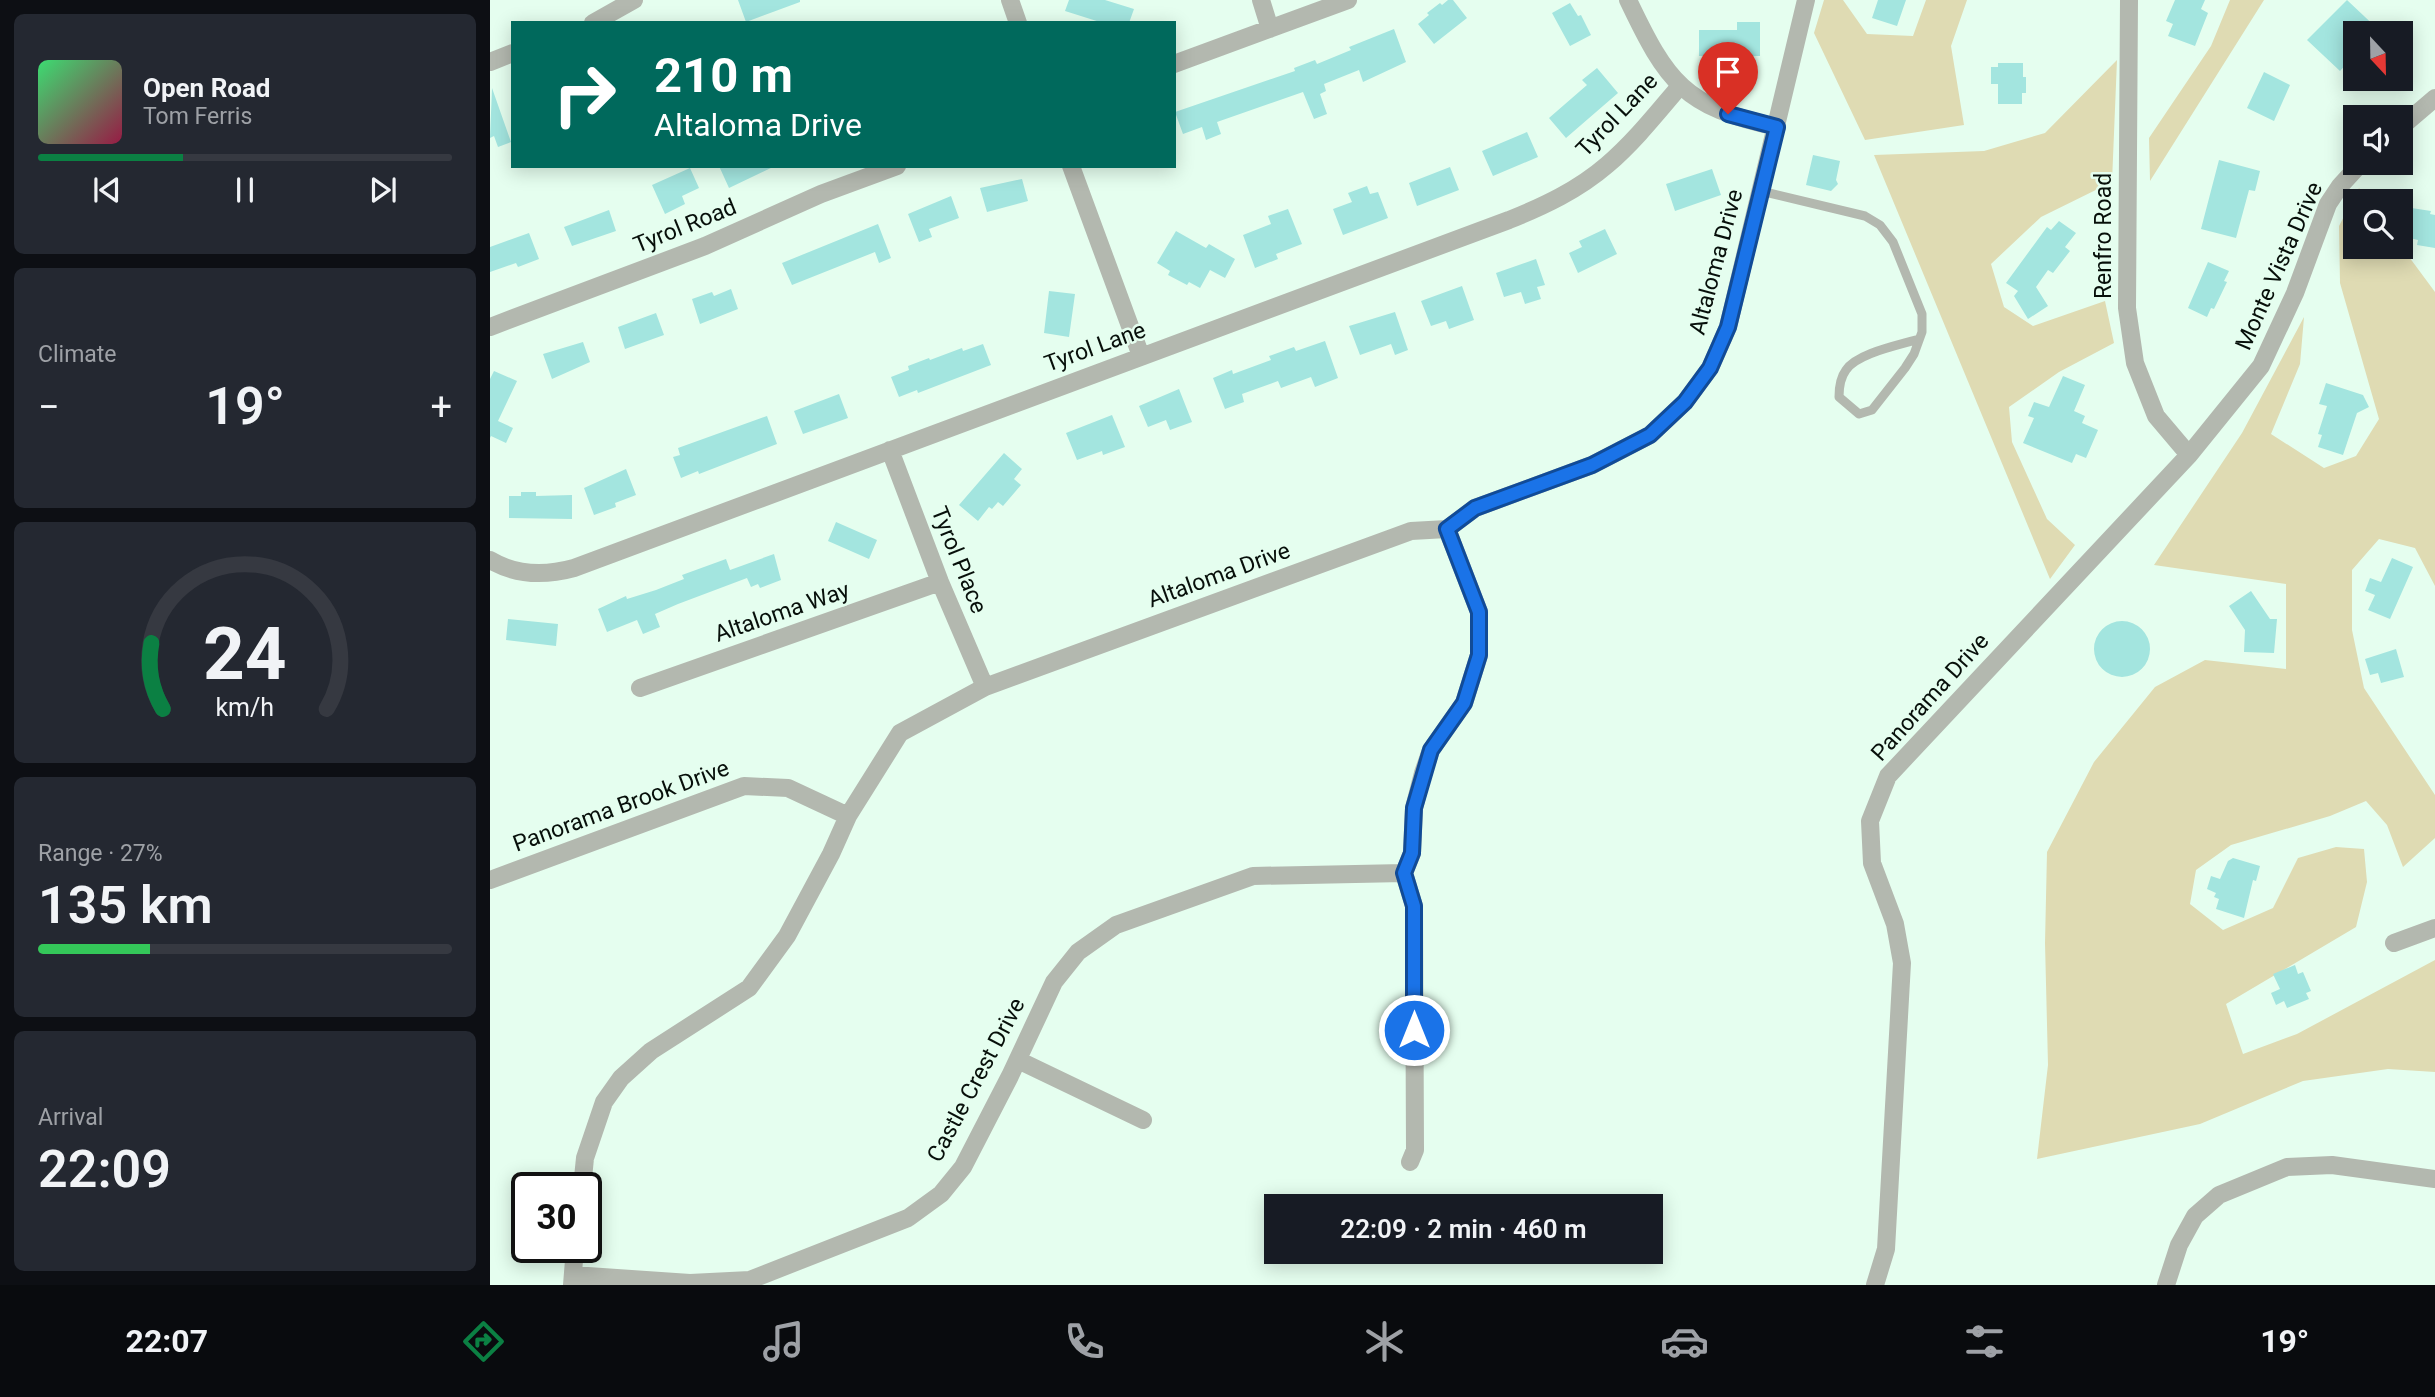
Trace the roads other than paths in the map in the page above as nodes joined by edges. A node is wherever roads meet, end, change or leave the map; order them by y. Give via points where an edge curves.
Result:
1 (634, 0) edge
2 (1010, 0) edge
3 (1261, 0) edge
4 (1348, 0) edge
5 (1628, 0) edge
6 (1806, 0) edge
7 (2129, 0) edge
8 (597, 21) edge
9 (1017, 21) edge
10 (1270, 29) junction
11 (511, 54) edge
12 (490, 62) edge
13 (1176, 63) edge
14 (1680, 86) junction
15 (2435, 98) edge
16 (2413, 117) edge
17 (1777, 127) junction
18 (892, 168) edge
19 (1072, 168) edge
20 (2350, 175) edge
21 (1761, 191) junction
22 (490, 327) edge
23 (1919, 339) junction
24 (1142, 356) junction
25 (890, 450) junction
26 (2189, 455) junction
27 (1447, 529) junction
28 (490, 560) edge
29 (940, 582) junction
30 (985, 687) junction
31 (640, 688) dead end
32 (848, 816) junction
33 (1404, 873) junction
34 (490, 880) edge
35 (2435, 928) edge
36 (2394, 943) dead end
37 (1018, 1060) junction
38 (1143, 1120) dead end
39 (1410, 1162) dead end
40 (584, 1172) edge
41 (2435, 1179) edge
42 (573, 1280) edge
43 (1875, 1285) edge
44 (2166, 1285) edge

1 - 8 street
2 - 9 street
3 - 10 street
4 - 10 street
5 - 14 street via 1656,56
6 - 17 street, Altaloma Drive
7 - 26 street, Renfro Road via 2127,308 2135,363 2156,416
10 - 13 street
11 - 12 street
14 - 17 street via 1713,108
14 - 24 street, Tyrol Lane via 1607,165 1563,195 1509,220
15 - 16 street
17 - 21 street, Altaloma Drive
18 - 22 street, Tyrol Road via 821,194 705,247
19 - 24 street
20 - 26 street, Monte Vista Drive via 2328,204 2295,293 2261,366
21 - 23 lane via 1865,216 1880,225 1893,242 1922,314
21 - 27 street, Altaloma Drive via 1728,327 1710,368 1685,402 1650,435 1592,465 1475,508
23 - 23 lane via 1905,368 1872,410 1858,415 1839,397 1846,369 1857,359
24 - 25 street, Tyrol Lane
25 - 28 street, Tyrol Lane via 574,568 526,573
25 - 29 street, Tyrol Place
26 - 43 street, Panorama Drive via 1888,776 1870,821 1872,863 1895,924 1902,963 1886,1249
27 - 30 street, Altaloma Drive via 1411,531
27 - 33 street via 1479,612 1479,655 1464,703 1431,750 1423,773 1414,808 1412,853
29 - 30 street, Tyrol Place
29 - 31 street, Altaloma Way
30 - 32 street, Altaloma Drive via 901,733
32 - 34 street, Panorama Brook Drive via 788,788 744,786
32 - 40 street, Altaloma Drive via 787,936 749,988 651,1051 621,1077 604,1102
33 - 37 street, Castle Crest Drive via 1253,876 1116,925 1078,951 1054,982
33 - 39 street via 1414,906 1415,1150
35 - 36 street
37 - 38 street
37 - 42 street, Castle Crest Drive via 962,1167 941,1194 908,1218 750,1280
41 - 44 street via 2332,1165 2287,1167 2219,1195 2195,1216 2179,1245

